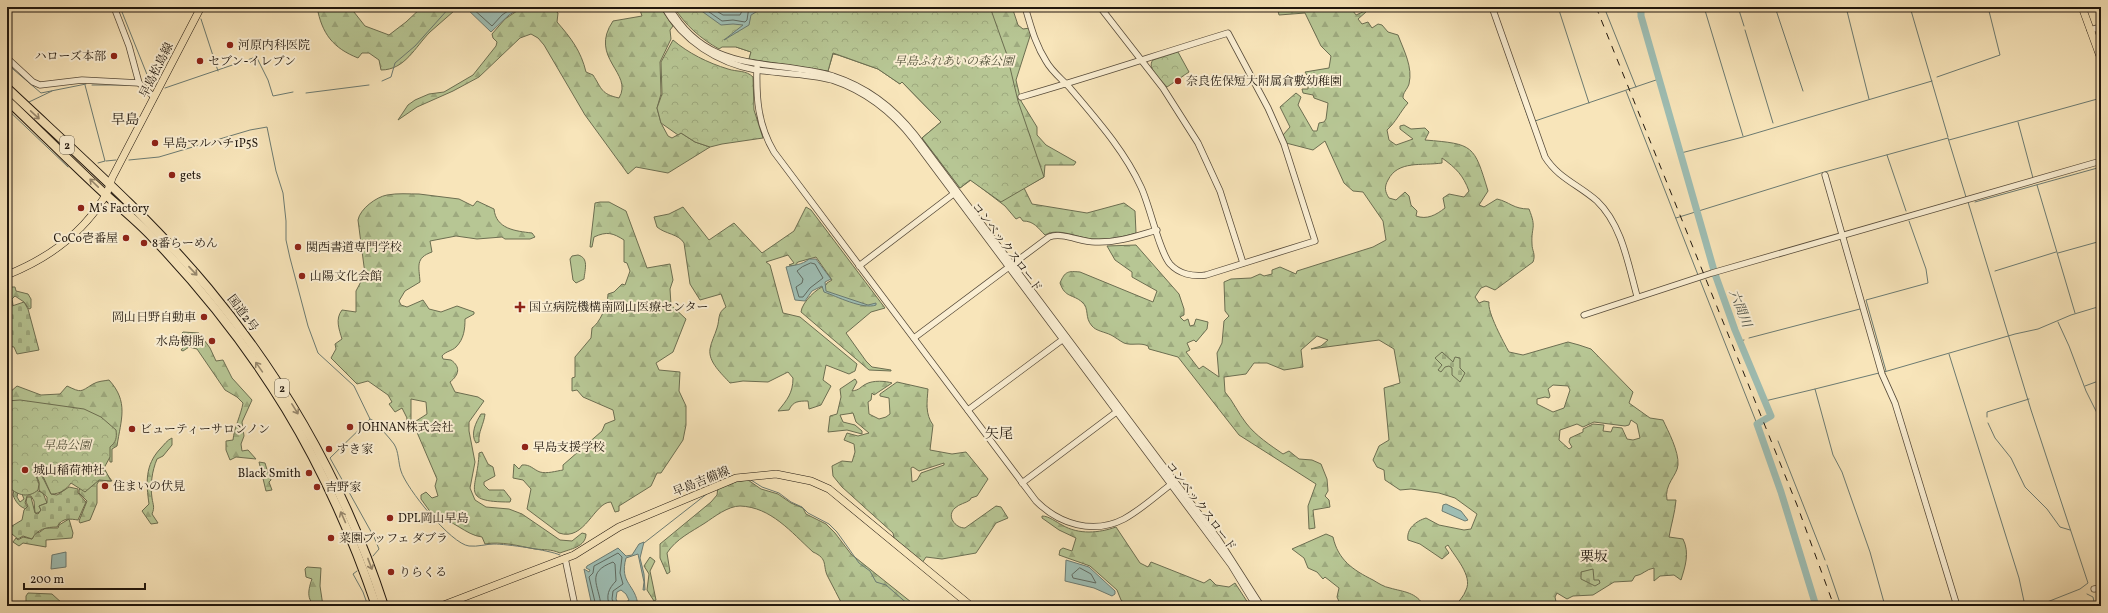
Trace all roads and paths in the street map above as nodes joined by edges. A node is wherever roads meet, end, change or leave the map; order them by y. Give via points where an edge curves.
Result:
1 (114, 7) edge
2 (201, 7) edge
3 (664, 7) edge
4 (669, 7) edge
5 (1025, 7) edge
6 (1100, 7) edge
7 (1492, 7) edge
8 (2082, 7) edge
9 (2101, 27) edge
10 (2090, 30) junction
11 (7, 58) edge
12 (2101, 59) edge
13 (1141, 60) junction
14 (757, 67) junction
15 (139, 83) junction
16 (1067, 84) junction
17 (7, 88) edge
18 (154, 97) junction
19 (1021, 97) dead end
20 (7, 100) edge
21 (2101, 161) edge
22 (1826, 174) dead end
23 (110, 185) junction
24 (955, 193) junction
25 (106, 195) junction
26 (1157, 230) junction
27 (1844, 235) junction
28 (1243, 263) junction
29 (859, 266) junction
30 (1010, 266) junction
31 (7, 275) edge
32 (1637, 296) junction
33 (1584, 315) dead end
34 (914, 338) junction
35 (1065, 338) junction
36 (968, 410) junction
37 (1119, 410) junction
38 (1022, 483) junction
39 (1173, 483) junction
40 (565, 558) junction
41 (2101, 588) edge
42 (2094, 589) dead end
43 (376, 606) edge
44 (384, 606) edge
45 (441, 606) edge
46 (575, 606) edge
47 (971, 606) edge
48 (1256, 606) edge
49 (1261, 606) edge
50 (1957, 606) edge

1 - 15 street via 129,46
2 - 18 main road, 早島松島線
3 - 14 street, コンベックスロード via 680,28 703,49 728,63
4 - 14 street via 684,28 705,45 724,56
5 - 16 street via 1041,52 1052,70
6 - 13 street
7 - 32 street via 1545,157 1562,177 1596,200 1609,216 1620,238
8 - 10 main road
9 - 10 street
10 - 12 main road
11 - 15 street via 40,85 82,80
13 - 16 street
13 - 28 street via 1177,108 1198,143 1220,191
13 - 28 street via 1228,33 1268,108 1289,157 1315,241
14 - 24 street, コンベックスロード via 831,76 873,95 907,125
14 - 29 street via 758,107 767,139
15 - 18 street
16 - 19 street
16 - 26 street via 1126,159 1142,189
17 -> 23 highway, 国道2号 / 2
18 - 23 main road, 早島松島線
25 -> 20 highway, 国道2号 / 2
21 - 27 street
22 - 27 street
23 - 25 main road, 早島松島線
23 -> 44 highway, 国道2号 / 2 via 207,287 272,372 297,411 336,483 355,526
24 - 29 street
24 - 30 street, コンベックスロード
25 - 31 main road, 早島松島線 via 83,226 69,239 43,258
43 -> 25 highway, 国道2号 / 2 via 362,564 328,484 270,382 202,292 137,221
26 - 28 street via 1167,260 1177,270 1186,274 1206,275
26 - 30 street via 1106,242 1085,242 1052,236
27 - 32 street
27 - 50 street via 1882,372 1895,403
29 - 34 street
30 - 34 street
30 - 35 street, コンベックスロード
32 - 33 street
34 - 36 street
35 - 36 street
35 - 37 street, コンベックスロード
36 - 38 street
37 - 38 street
37 - 39 street, コンベックスロード
38 - 39 street via 1036,501 1053,516 1069,523 1086,526 1122,520
39 - 48 street, コンベックスロード via 1231,565
39 - 49 street, コンベックスロード via 1218,539
40 - 45 main road, 早島吉備線
40 - 46 street
40 - 47 main road, 早島吉備線 via 583,551 620,528 717,484 741,477 776,474 810,481 829,489
41 - 42 street

